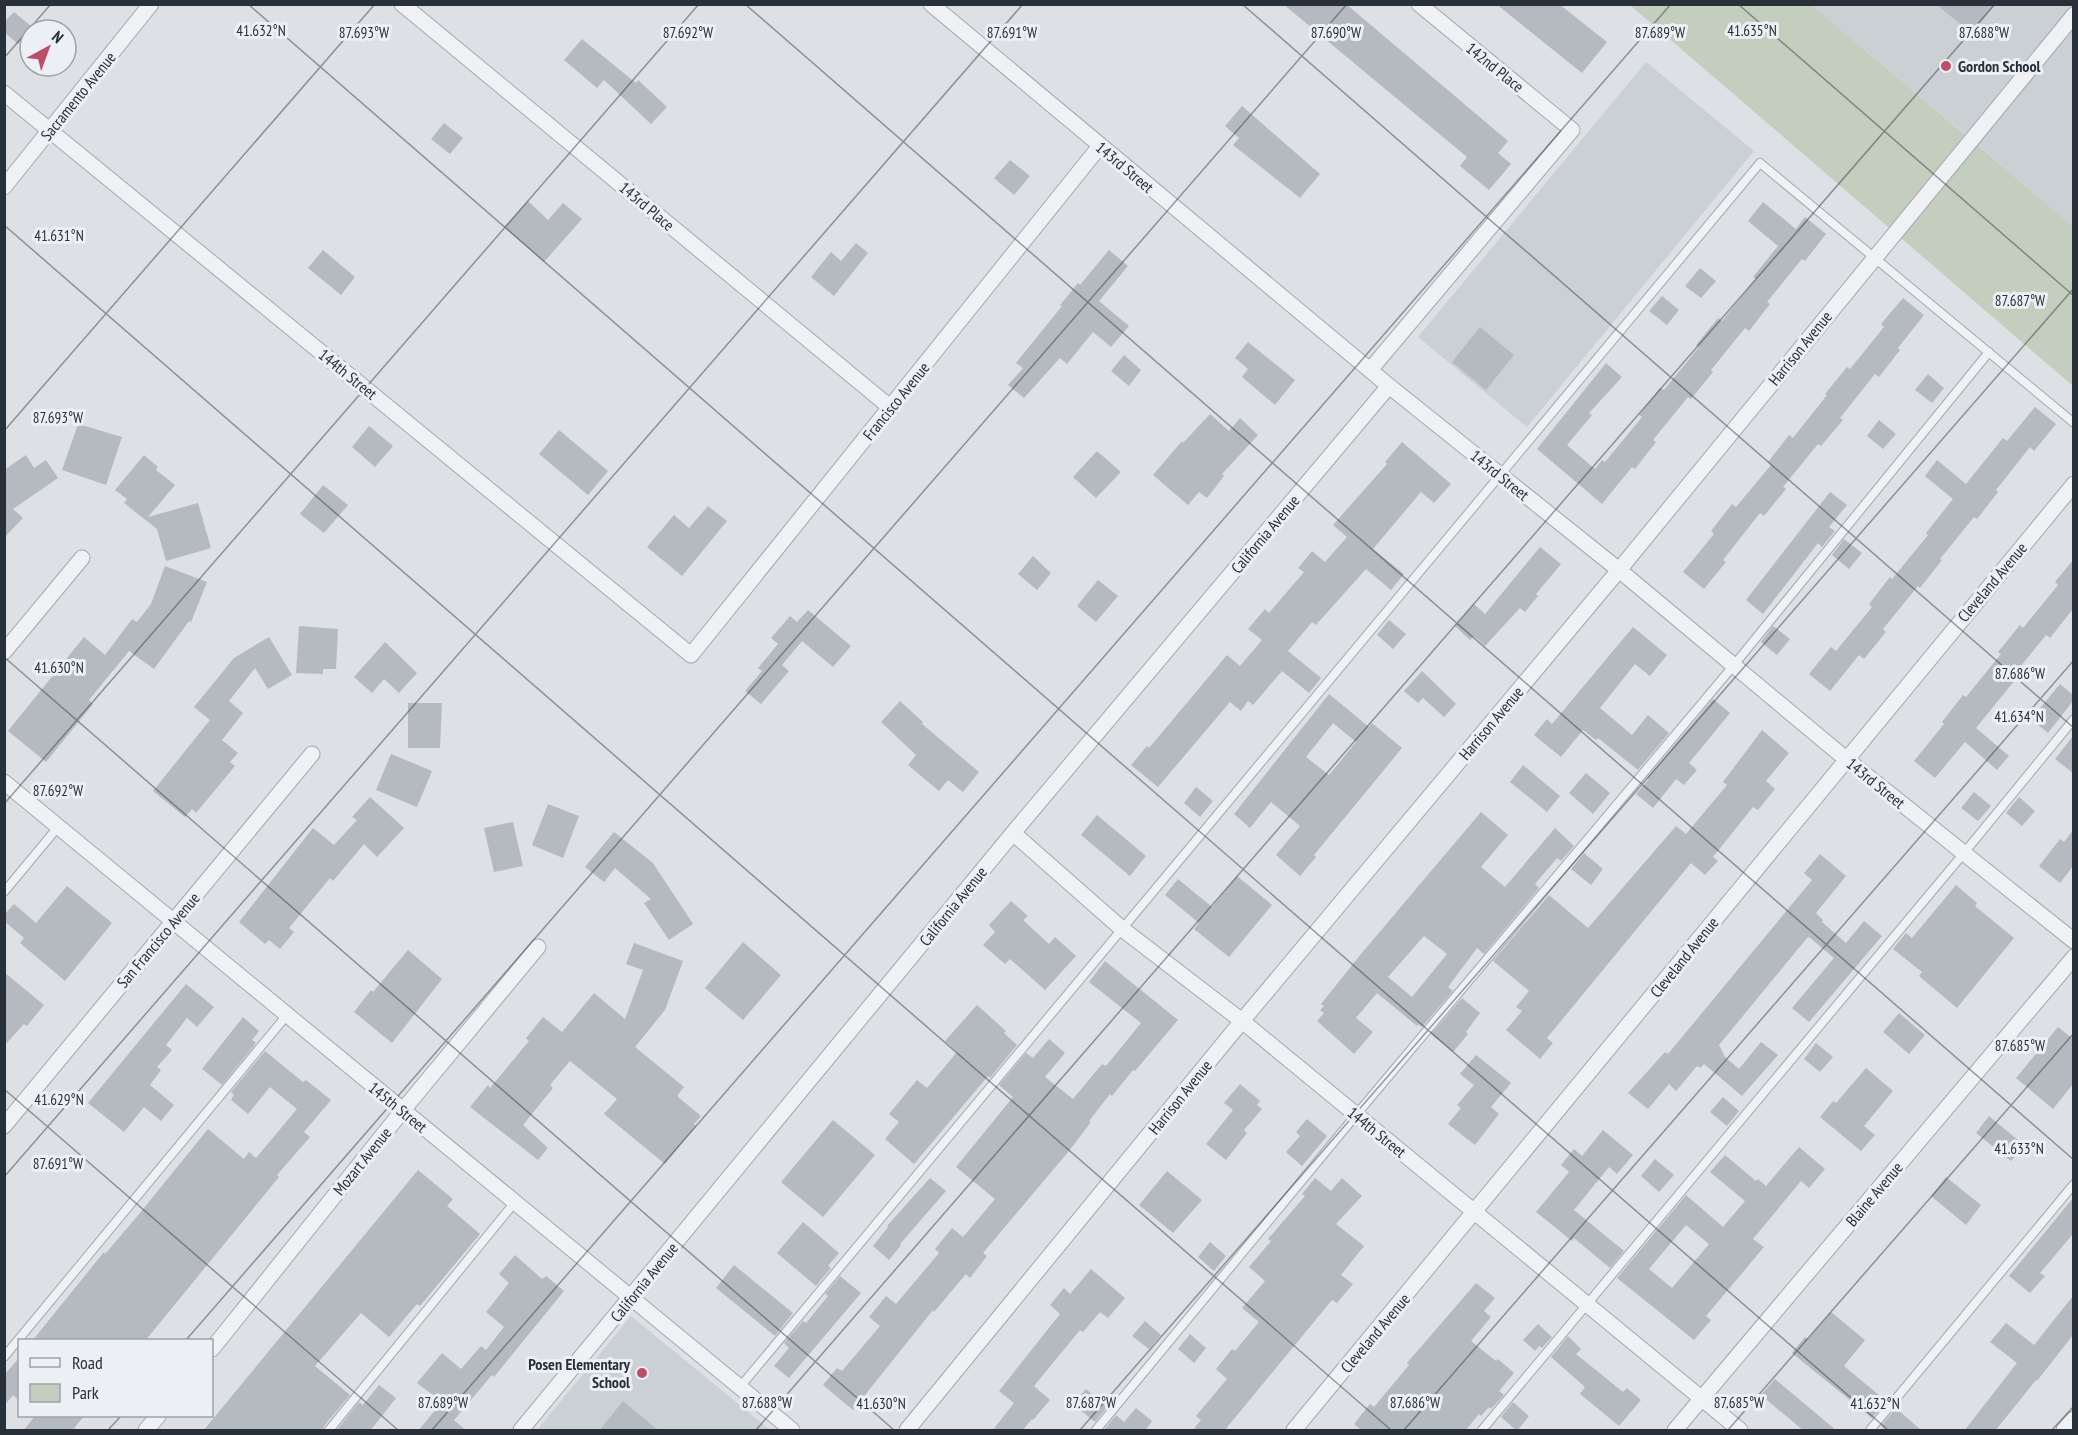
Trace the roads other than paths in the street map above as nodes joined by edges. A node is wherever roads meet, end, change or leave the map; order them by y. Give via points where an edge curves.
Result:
1 (151, 4) edge
2 (402, 4) edge
3 (931, 4) edge
4 (1419, 4) edge
5 (2073, 15) edge
6 (4, 93) edge
7 (51, 131) junction
8 (1100, 146) junction
9 (4, 187) edge
10 (1875, 258) junction
11 (1989, 352) junction
12 (1370, 370) junction
13 (1389, 386) junction
14 (891, 408) junction
15 (2073, 423) edge
16 (1502, 476) junction
17 (2073, 484) edge
18 (82, 558) dead end
19 (1619, 570) junction
20 (4, 652) edge
21 (691, 655) joint
22 (1734, 665) junction
23 (2073, 719) edge
24 (312, 754) dead end
25 (1846, 759) junction
26 (4, 783) edge
27 (58, 827) junction
28 (1013, 833) junction
29 (1964, 853) junction
30 (4, 892) edge
31 (174, 922) junction
32 (1121, 928) junction
33 (2073, 941) edge
34 (538, 947) dead end
35 (2073, 957) edge
36 (287, 1015) junction
37 (1242, 1021) junction
38 (403, 1110) junction
39 (1356, 1115) junction
40 (4, 1126) edge
41 (2073, 1184) edge
42 (515, 1202) junction
43 (1475, 1213) junction
44 (631, 1298) junction
45 (1586, 1304) junction
46 (19, 1339) edge
47 (18, 1340) edge
48 (213, 1348) edge
49 (4, 1357) edge
50 (740, 1387) junction
51 (1701, 1399) junction
52 (157, 1417) edge
53 (2073, 1419) edge
54 (146, 1431) edge
55 (329, 1431) edge
56 (521, 1431) edge
57 (792, 1431) edge
58 (907, 1431) edge
59 (1096, 1431) edge
60 (1294, 1431) edge
61 (1482, 1431) edge
62 (1675, 1431) edge
63 (1740, 1431) edge
64 (1870, 1431) edge
65 (2064, 1431) edge

1 - 7 street, Sacramento Avenue
2 - 14 street, 143rd Place
3 - 8 street, 143rd Street
4 - 12 street, 142nd Place via 1572,130
5 - 10 street, Harrison Avenue
6 - 7 street, 144th Street
7 - 9 street, Sacramento Avenue
7 - 21 street, 144th Street
8 - 12 street, 143rd Street
8 - 14 street, Francisco Avenue
10 - 11 lane
10 - 16 lane via 1760,163
10 - 19 street, Harrison Avenue
11 - 15 lane
11 - 22 lane
12 - 13 street, 143rd Street
13 - 16 street, 143rd Street
13 - 28 street, California Avenue
14 - 21 street, Francisco Avenue
16 - 19 street, 143rd Street
16 - 32 lane
17 - 25 street, Cleveland Avenue
18 - 20 street
19 - 22 street, 143rd Street
19 - 37 street, Harrison Avenue
22 - 25 street, 143rd Street
22 - 39 lane
23 - 29 lane
24 - 31 street, San Francisco Avenue
25 - 29 street, 143rd Street
25 - 43 street, Cleveland Avenue
26 - 27 street, 145th Street
27 - 30 lane
27 - 31 street, 145th Street
28 - 32 street, 144th Street
28 - 44 street, California Avenue
29 - 33 street, 143rd Street
29 - 45 lane
31 - 36 street, 145th Street
31 - 40 street, San Francisco Avenue
32 - 37 street, 144th Street
32 - 50 lane
34 - 38 street, Mozart Avenue
35 - 51 street, Blaine Avenue
36 - 38 street, 145th Street
36 - 46 lane
37 - 39 street, 144th Street
37 - 58 street, Harrison Avenue
38 - 42 street, 145th Street
38 - 48 street, Mozart Avenue
39 - 43 street, 144th Street
39 - 59 lane
41 - 64 lane
42 - 44 street, 145th Street
42 - 55 lane
43 - 45 street, 144th Street
43 - 60 street, Cleveland Avenue
44 - 50 street, 145th Street
44 - 56 street, California Avenue
45 - 51 street, 144th Street
45 - 61 lane
47 - 49 lane
50 - 57 street, 145th Street
51 - 62 street, Blaine Avenue
51 - 63 street, 144th Street
52 - 54 street
53 - 65 street

